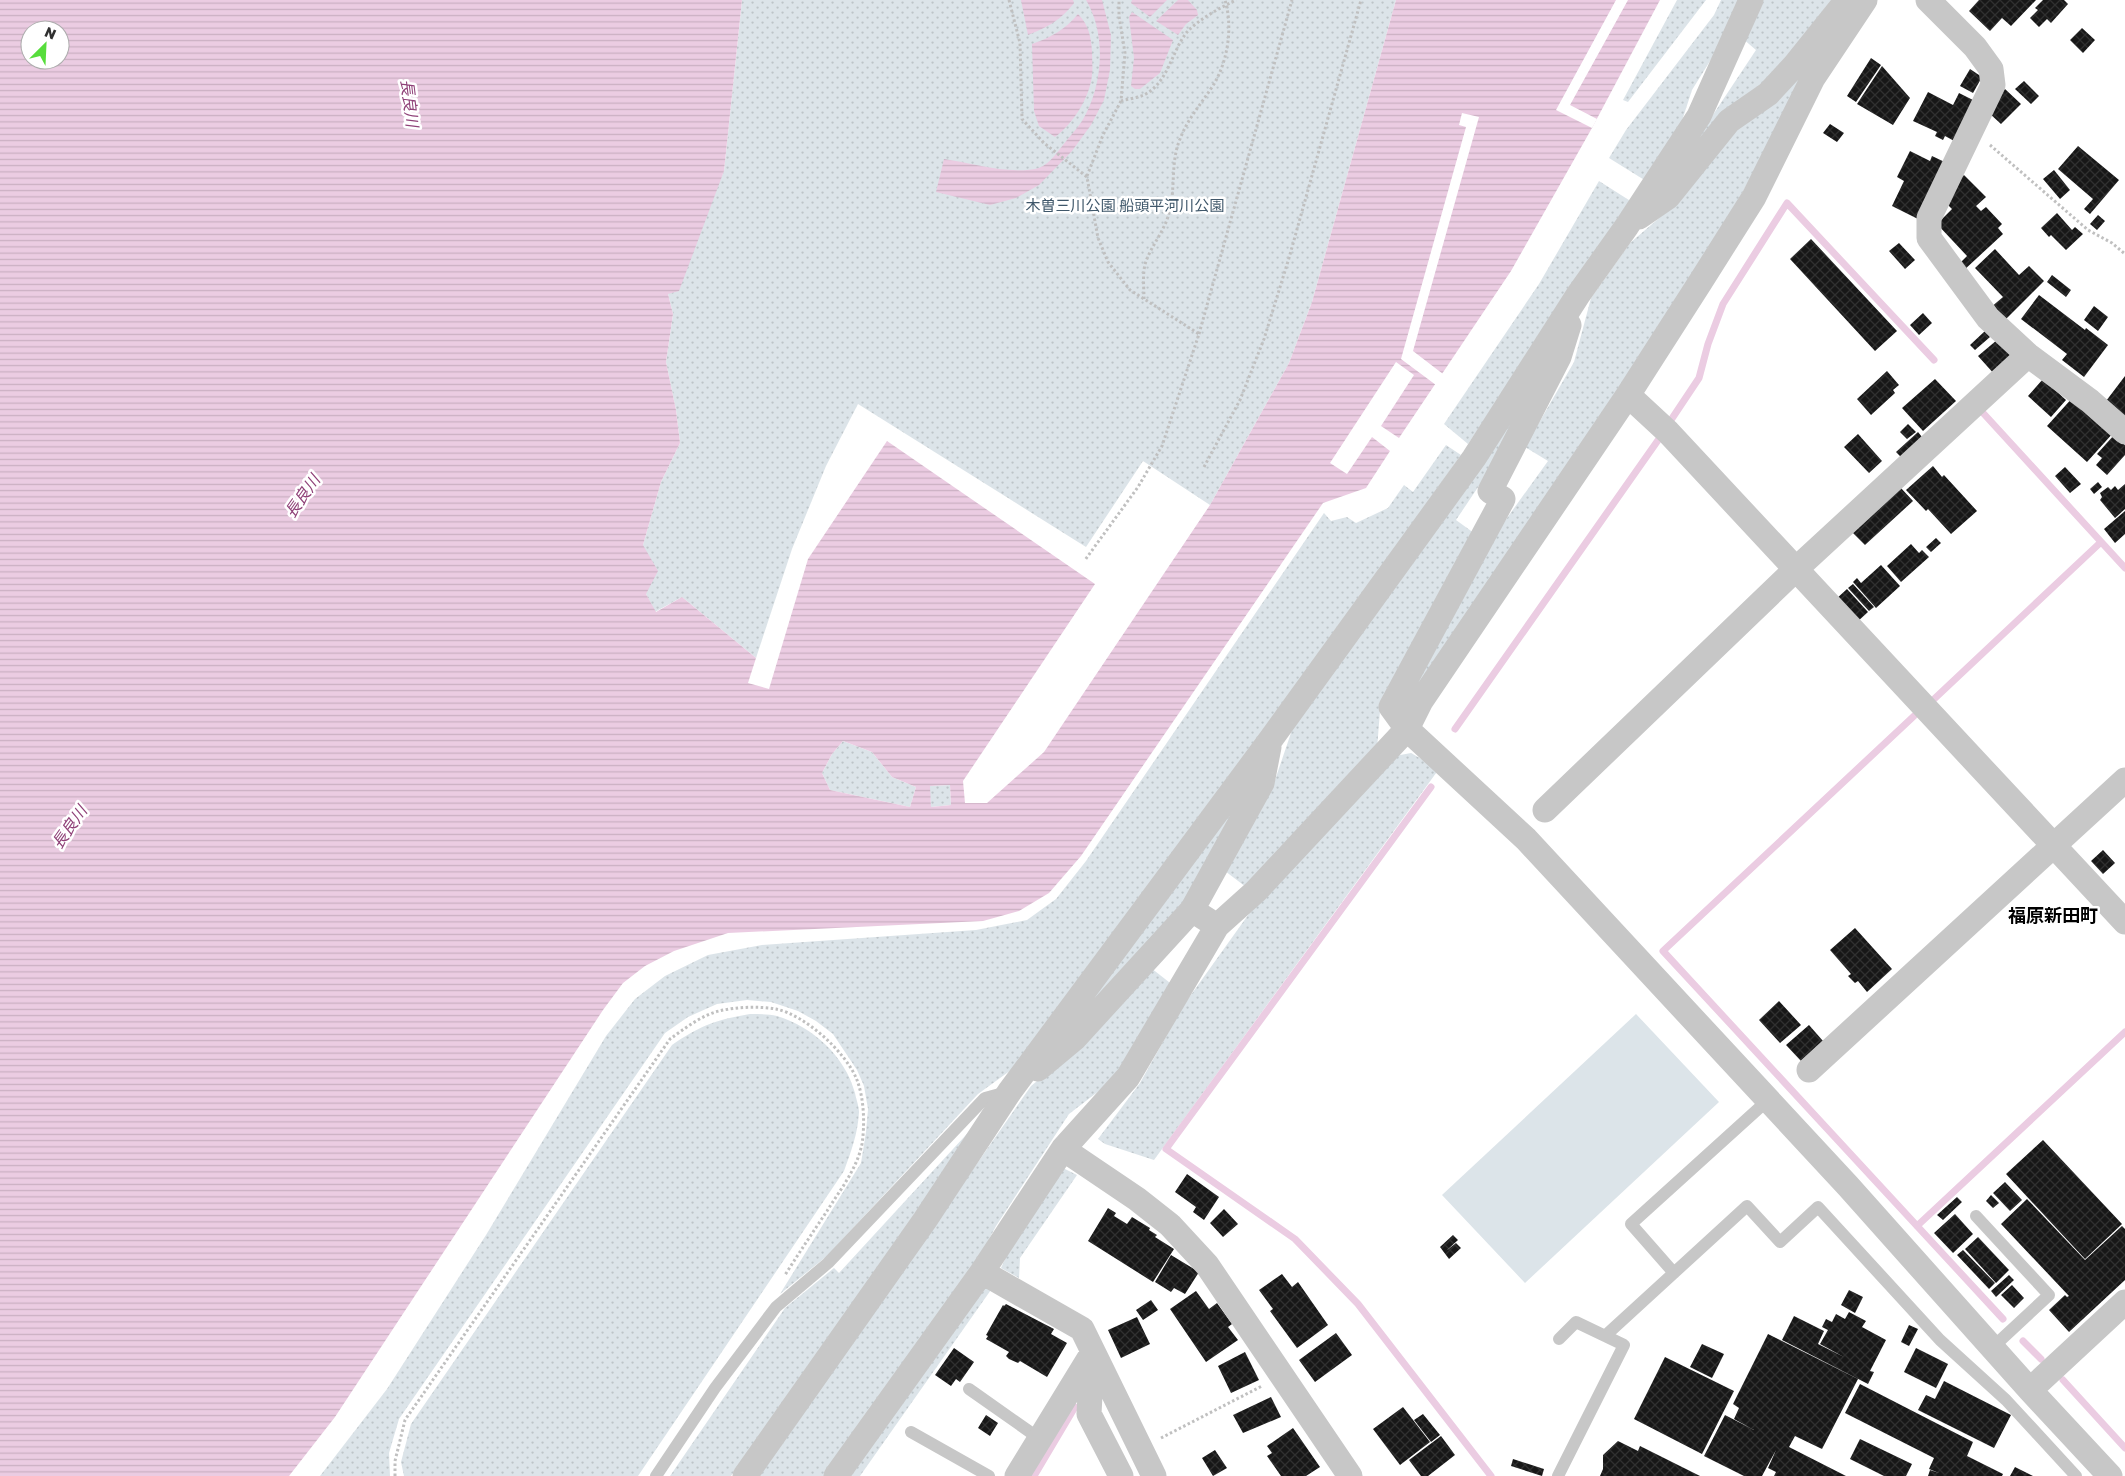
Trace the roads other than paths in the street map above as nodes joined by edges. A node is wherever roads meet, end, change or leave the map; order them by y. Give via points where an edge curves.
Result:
1 (1751, 0) edge
2 (1847, 0) edge
3 (1865, 0) edge
4 (1928, 0) edge
5 (1627, 226) junction
6 (1578, 295) junction
7 (2028, 355) junction
8 (1628, 395) junction
9 (2125, 432) edge
10 (1796, 569) junction
11 (1407, 729) junction
12 (1271, 739) junction
13 (2125, 780) edge
14 (1545, 810) dead end
15 (2053, 845) junction
16 (1192, 910) junction
17 (2125, 922) edge
18 (1217, 926) junction
19 (1809, 1070) dead end
20 (1010, 1091) junction
21 (1768, 1100) junction
22 (1063, 1149) junction
23 (1976, 1216) dead end
24 (982, 1272) junction
25 (1674, 1273) junction
26 (2125, 1302) edge
27 (1605, 1336) junction
28 (1559, 1339) dead end
29 (1992, 1348) junction
30 (1093, 1352) junction
31 (969, 1389) dead end
32 (2030, 1390) junction
33 (911, 1432) dead end
34 (1040, 1439) junction
35 (656, 1476) edge
36 (744, 1476) edge
37 (836, 1476) edge
38 (989, 1476) edge
39 (1017, 1476) edge
40 (1121, 1476) edge
41 (1154, 1476) edge
42 (1350, 1476) edge
43 (1558, 1476) edge
44 (2076, 1476) edge
45 (2110, 1476) edge

1 - 5 street via 1699,116
2 - 5 street via 1768,94 1729,121 1668,196
3 - 8 street via 1814,78 1754,197
4 - 7 street via 1975,47 1991,69 1993,86 1929,218 1929,238 1988,318
5 - 6 street
6 - 11 street via 1559,357 1490,491 1503,499 1391,707
6 - 12 street via 1474,458
7 - 9 street
7 - 10 street
8 - 10 street via 1668,432
8 - 11 street via 1421,700
10 - 14 street
10 - 15 street
11 - 18 street via 1256,891
11 - 21 street via 1526,839
12 - 16 street via 1262,783
12 - 20 street
13 - 15 street
15 - 17 street
15 - 19 street
16 - 18 street
16 - 20 street via 1074,1039
18 - 22 street via 1128,1077
20 - 35 lane via 985,1098 828,1263 776,1307
20 - 36 street via 925,1220
21 - 25 lane via 1631,1224
21 - 29 street
22 - 24 street
22 - 42 street via 1170,1225 1207,1265
23 - 29 lane via 2050,1295
24 - 30 street via 1082,1329
24 - 37 street
25 - 27 lane
25 - 44 lane via 1747,1206 1780,1242 1818,1207 1940,1340 2006,1400
26 - 32 street
27 - 28 lane via 1576,1322
27 - 43 lane via 1624,1346
29 - 32 street
30 - 34 street
30 - 40 street via 1090,1414
30 - 41 street
31 - 34 lane
32 - 45 street
33 - 38 lane
34 - 39 street

